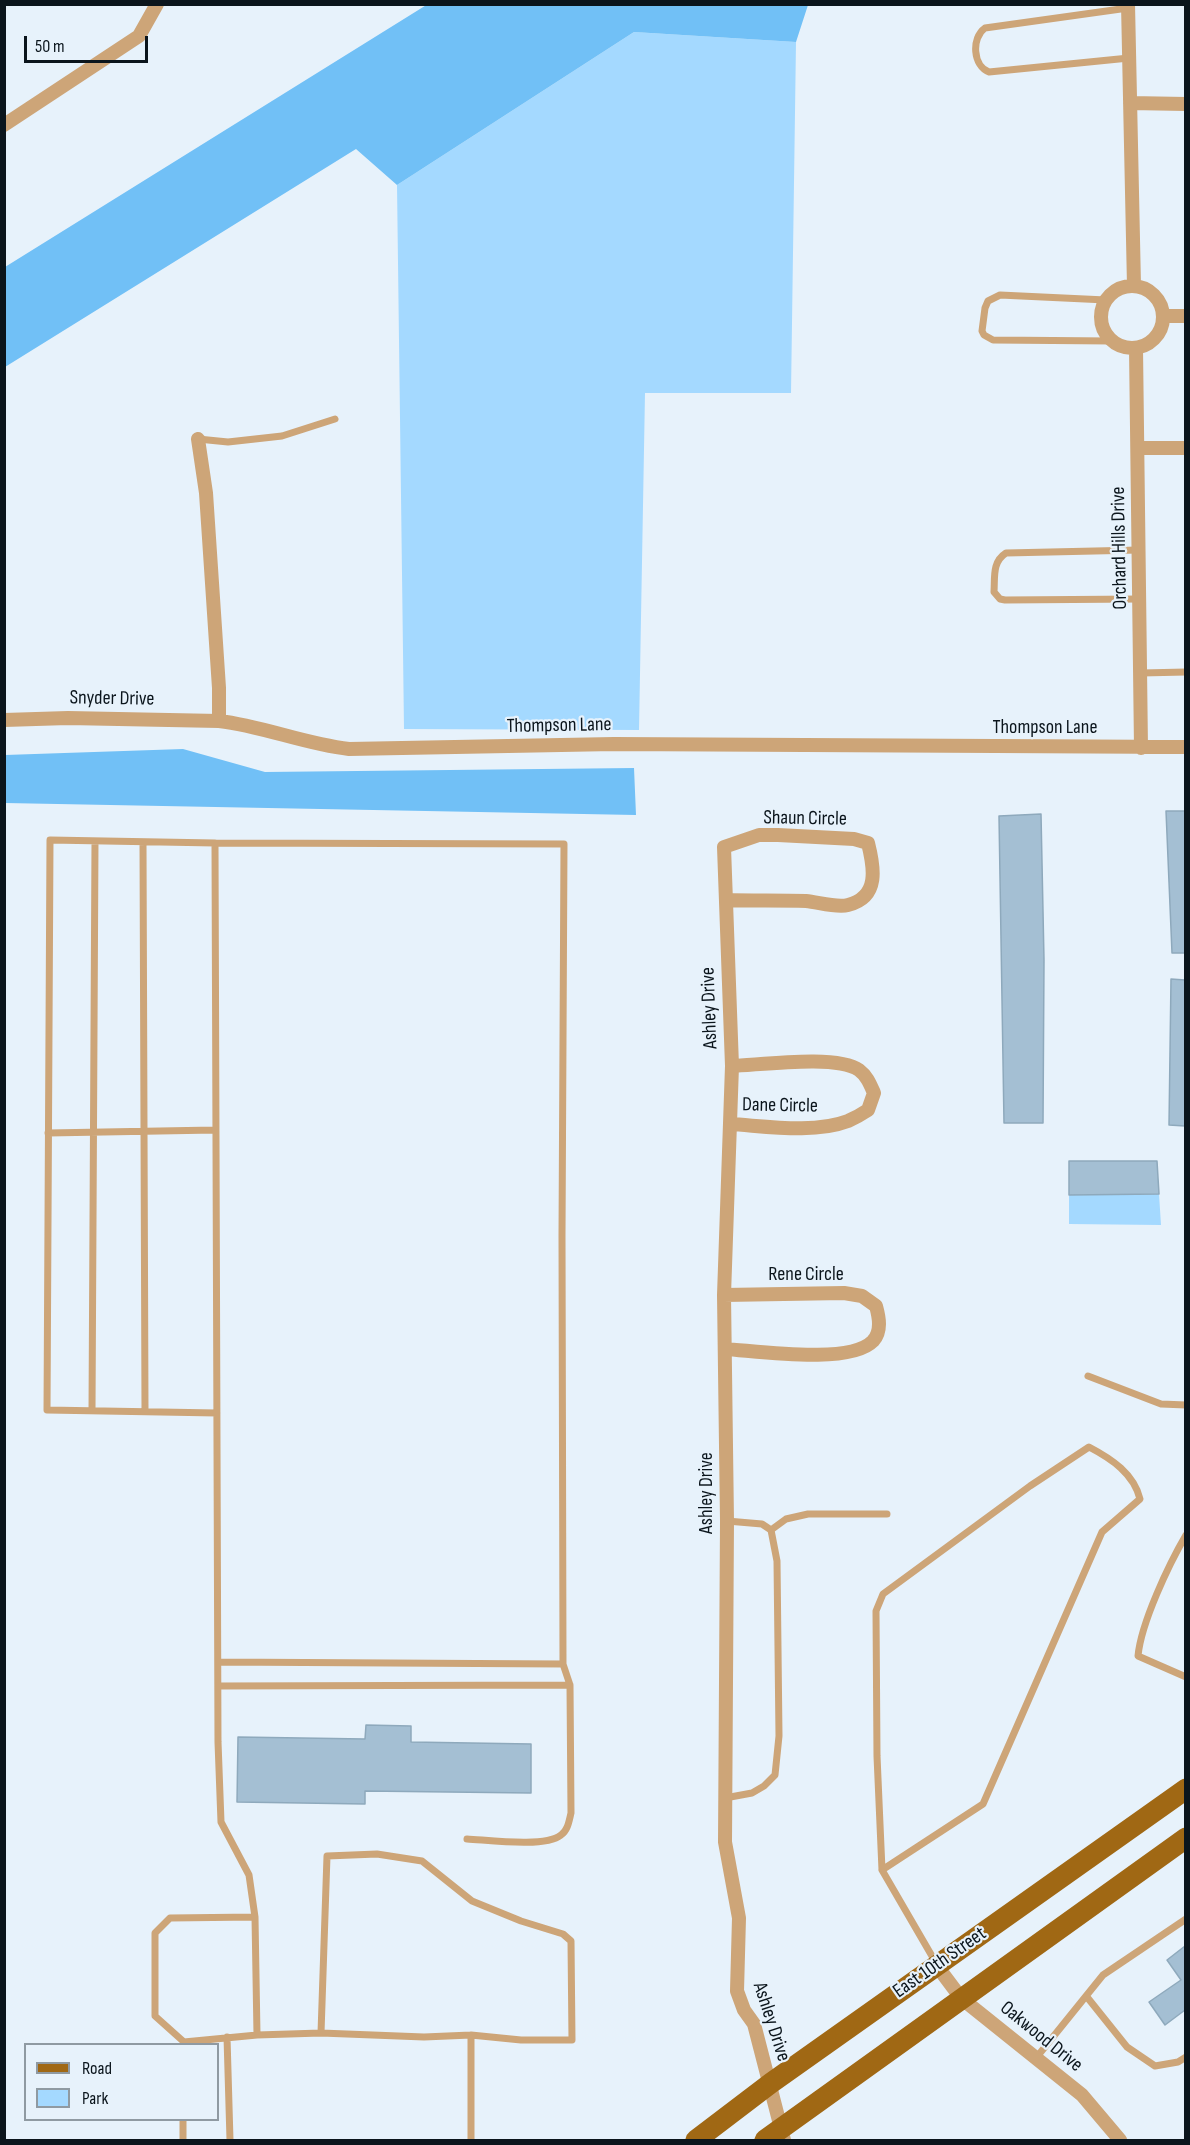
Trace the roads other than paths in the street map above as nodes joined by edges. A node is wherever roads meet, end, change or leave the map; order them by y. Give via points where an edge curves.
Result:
1 (157, 4) edge
2 (1128, 6) edge
3 (1129, 58) junction
4 (1130, 103) junction
5 (1185, 104) edge
6 (4, 125) edge
7 (1134, 286) junction
8 (1106, 300) junction
9 (1162, 316) junction
10 (1185, 316) edge
11 (1112, 341) junction
12 (1136, 348) junction
13 (335, 419) dead end
14 (198, 439) joint
15 (1138, 448) junction
16 (1185, 448) edge
17 (1139, 550) junction
18 (1140, 599) junction
19 (1185, 672) edge
20 (1141, 673) junction
21 (4, 720) edge
22 (219, 721) junction
23 (1185, 747) edge
24 (1141, 748) junction
25 (95, 841) junction
26 (143, 842) junction
27 (215, 843) junction
28 (724, 847) joint
29 (726, 900) junction
30 (732, 1066) junction
31 (730, 1124) junction
32 (216, 1130) junction
33 (93, 1131) junction
34 (145, 1131) junction
35 (48, 1133) junction
36 (724, 1295) junction
37 (725, 1349) junction
38 (1088, 1376) dead end
39 (1185, 1405) edge
40 (92, 1410) junction
41 (145, 1412) junction
42 (217, 1413) junction
43 (887, 1514) dead end
44 (727, 1521) junction
45 (771, 1530) junction
46 (1185, 1535) edge
47 (218, 1662) junction
48 (563, 1664) junction
49 (1185, 1677) edge
50 (570, 1685) junction
51 (218, 1686) junction
52 (1185, 1790) edge
53 (725, 1798) junction
54 (1185, 1838) edge
55 (467, 1839) dead end
56 (882, 1870) junction
57 (255, 1917) junction
58 (1185, 1919) edge
59 (937, 1966) junction
60 (1087, 1996) junction
61 (961, 1998) junction
62 (321, 2033) junction
63 (257, 2035) junction
64 (471, 2035) junction
65 (227, 2037) junction
66 (184, 2043) edge
67 (1185, 2057) edge
68 (1036, 2058) junction
69 (771, 2083) junction
70 (183, 2121) edge
71 (776, 2137) edge
72 (183, 2140) edge
73 (230, 2140) edge
74 (471, 2140) edge
75 (696, 2140) edge
76 (1120, 2140) edge

1 - 6 street via 139,36
2 - 3 street
2 - 3 lane via 985,28 976,41 978,63 989,72
3 - 4 street
4 - 5 street
4 - 7 street
7 - 8 street via 1121,288
7 - 9 street via 1155,297
8 - 11 street via 1101,322
8 - 11 lane via 1000,295 988,301 982,331 993,340
9 - 10 street
9 - 12 street via 1160,331 1153,341
11 - 12 street via 1118,346
12 - 15 street, Orchard Hills Drive
13 - 14 lane via 282,436 228,442
14 - 22 street via 206,493
15 - 16 street
15 - 17 street, Orchard Hills Drive
17 - 18 street, Orchard Hills Drive
17 - 18 lane via 1006,553 995,565 994,592 1005,600
18 - 20 street, Orchard Hills Drive
19 - 20 lane
20 - 24 street, Orchard Hills Drive
21 - 22 street, Snyder Drive
22 - 24 street, Thompson Lane via 349,749 614,744
23 - 24 street, Thompson Lane
25 - 26 lane
25 - 33 lane
25 - 35 lane via 50,840
26 - 27 lane
26 - 34 lane
27 - 32 lane
27 - 48 lane via 564,844
28 - 29 street, Ashley Drive
28 - 29 street, Shaun Circle via 759,835 854,839 868,843 874,868 872,884 862,898 846,906 809,901
29 - 30 street, Ashley Drive
30 - 31 street, Ashley Drive
30 - 31 street, Dane Circle via 815,1061 836,1064 857,1068 874,1093 868,1110 836,1125 809,1128
31 - 36 street, Ashley Drive
32 - 34 lane
32 - 42 lane
33 - 34 lane
33 - 35 lane
33 - 40 lane
34 - 41 lane
35 - 40 lane via 47,1410
36 - 37 street, Ashley Drive
36 - 37 street, Rene Circle via 862,1296 876,1306 880,1323 875,1340 851,1353 813,1355
37 - 44 street, Ashley Drive
38 - 39 lane via 1161,1404
40 - 41 lane
41 - 42 lane
42 - 47 lane
43 - 45 lane via 808,1514 786,1519
44 - 45 lane via 762,1524
44 - 53 street, Ashley Drive
45 - 53 lane via 777,1561 779,1736 775,1775 752,1793
46 - 49 lane via 1139,1641 1138,1656
47 - 48 lane
47 - 51 lane
48 - 50 lane
50 - 51 lane
50 - 55 lane via 571,1814 562,1835 541,1842
51 - 57 lane via 221,1822 249,1875
52 - 59 main road, East 10th Street
53 - 69 street, Ashley Drive via 725,1842 739,1918 737,1991 754,2024
54 - 61 main road, East 10th Street
56 - 56 lane via 876,1611 883,1594 1089,1447 1113,1460 1137,1486 1140,1499 1102,1532 983,1804
56 - 59 lane
57 - 63 lane
57 - 66 lane via 170,1918 155,1933 155,2016
58 - 60 lane via 1103,1975
59 - 61 street, Oakwood Drive
59 - 69 main road, East 10th Street
60 - 67 lane via 1127,2047 1155,2066 1179,2062
60 - 68 lane
61 - 68 street, Oakwood Drive
61 - 71 main road, East 10th Street
62 - 63 lane
62 - 64 lane
62 - 64 lane via 327,1856 377,1854 422,1861 472,1901 563,1934 571,1941 572,2040
63 - 65 lane
64 - 74 lane
65 - 66 lane
65 - 73 lane
68 - 76 street, Oakwood Drive via 1082,2095
69 - 71 street, Ashley Drive
69 - 75 main road, East 10th Street
70 - 72 lane

